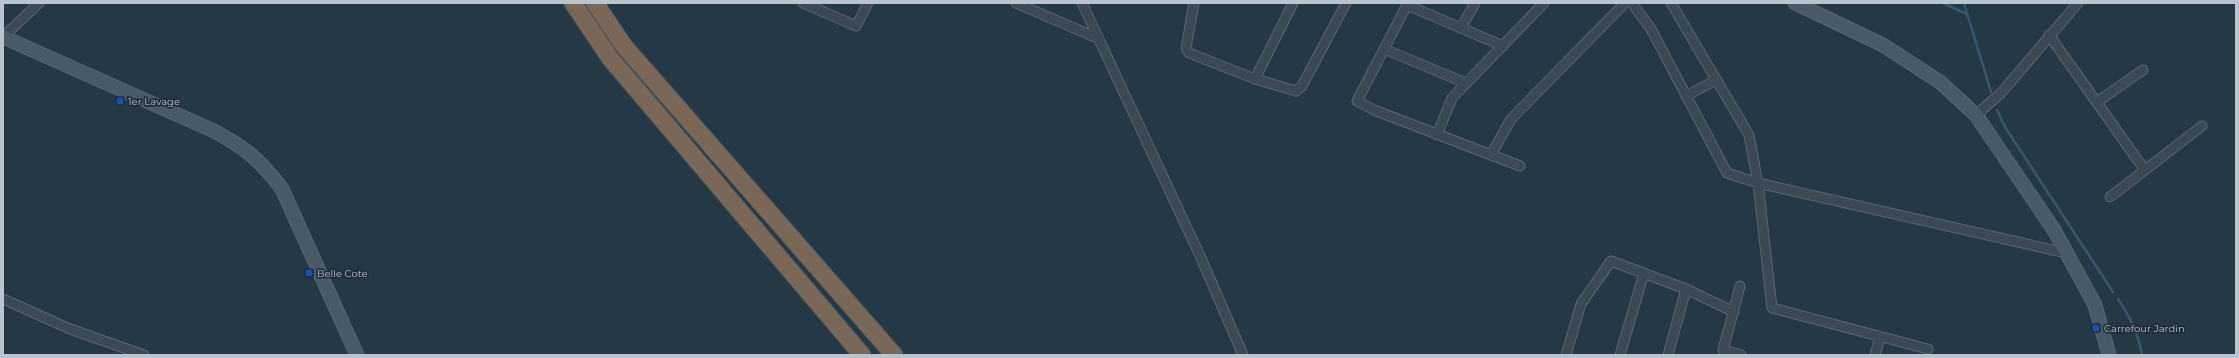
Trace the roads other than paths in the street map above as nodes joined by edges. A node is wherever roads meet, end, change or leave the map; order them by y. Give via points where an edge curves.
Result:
1 (39, 3) edge
2 (572, 3) edge
3 (595, 3) edge
4 (803, 3) edge
5 (868, 3) edge
6 (1016, 3) edge
7 (1082, 3) edge
8 (1194, 3) edge
9 (1293, 3) edge
10 (1346, 3) edge
11 (1475, 3) edge
12 (1544, 3) edge
13 (1625, 3) edge
14 (1632, 3) edge
15 (1671, 3) edge
16 (1795, 3) edge
17 (2078, 3) edge
18 (1407, 4) edge
19 (1461, 28) junction
20 (2049, 35) junction
21 (3, 37) edge
22 (1097, 38) junction
23 (1503, 46) junction
24 (1384, 49) junction
25 (2143, 70) dead end
26 (1255, 79) junction
27 (1716, 80) junction
28 (1466, 83) junction
29 (1686, 96) junction
30 (2097, 102) junction
31 (1976, 115) junction
32 (2202, 126) dead end
33 (1437, 135) junction
34 (1491, 155) junction
35 (1520, 166) dead end
36 (2144, 169) junction
37 (1758, 183) junction
38 (2110, 198) dead end
39 (2066, 253) junction
40 (1644, 273) junction
41 (1740, 286) dead end
42 (1686, 289) junction
43 (3, 299) edge
44 (1734, 312) junction
45 (1880, 337) junction
46 (1928, 349) dead end
47 (144, 355) edge
48 (356, 355) edge
49 (862, 355) edge
50 (894, 355) edge
51 (1243, 355) edge
52 (1566, 355) edge
53 (1620, 355) edge
54 (1668, 355) edge
55 (1741, 355) edge
56 (1874, 355) edge
57 (2109, 355) edge

1 - 21 street
2 - 49 highway via 610,58
3 - 50 highway via 624,46
4 - 5 street via 856,26
6 - 22 street
7 - 22 street
8 - 26 street via 1186,48 1189,53
9 - 26 street
10 - 26 street via 1302,86 1296,91
11 - 19 street
12 - 23 street
13 - 34 street via 1511,119
14 - 29 street via 1651,29
15 - 27 street
16 - 31 street via 1883,46 1940,82
17 - 20 street
18 - 19 street
18 - 24 street
19 - 23 street
20 - 30 street
20 - 31 street via 2001,93
21 - 48 street via 214,131 244,147 265,167 282,189
22 - 51 street via 1201,258
23 - 28 street
24 - 28 street
24 - 33 street via 1357,101
25 - 30 street
27 - 29 street
27 - 37 street via 1749,135
28 - 33 street via 1452,98
29 - 37 street via 1727,173
30 - 36 street
31 - 39 street via 2054,230
32 - 36 street
33 - 34 street
34 - 35 street
36 - 38 street
37 - 39 street
37 - 45 street via 1772,308
39 - 57 street via 2095,306
40 - 42 street
40 - 52 street via 1611,261 1581,304
40 - 53 street
41 - 44 street
42 - 44 street
42 - 54 street
43 - 47 street via 70,329
44 - 55 street via 1723,350
45 - 46 street
45 - 56 street

